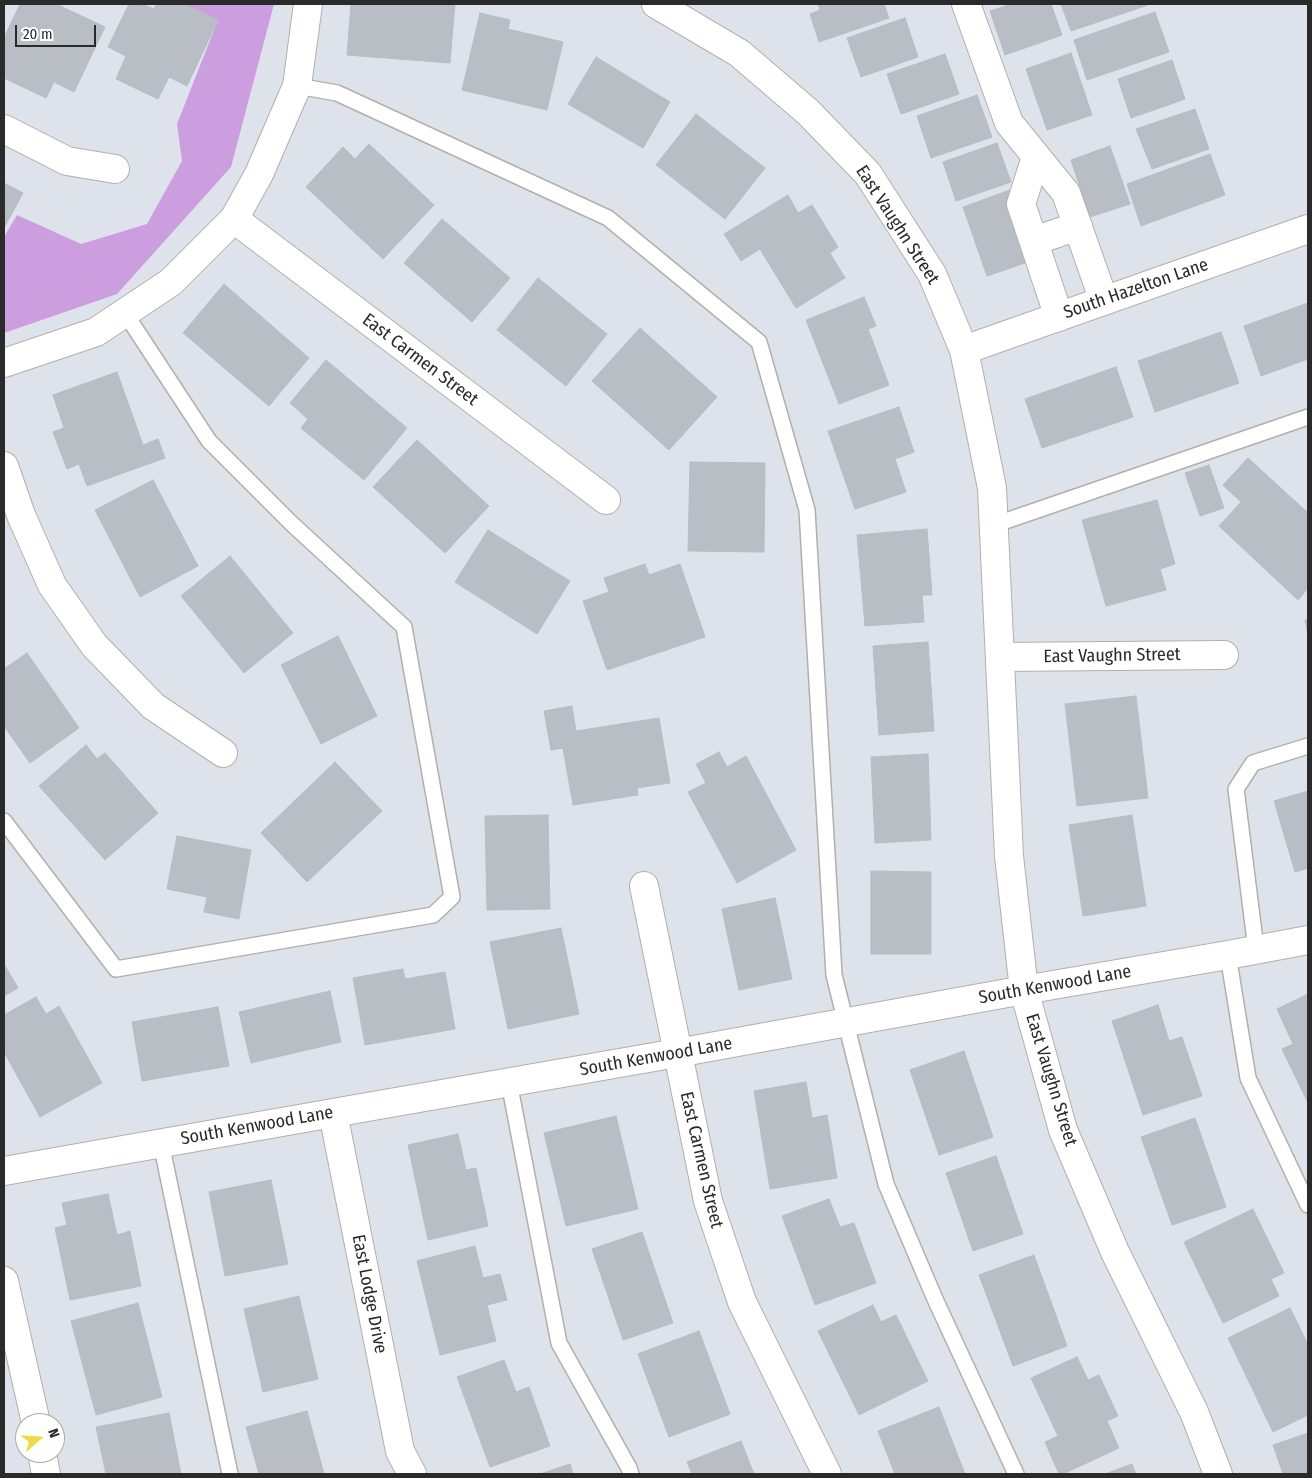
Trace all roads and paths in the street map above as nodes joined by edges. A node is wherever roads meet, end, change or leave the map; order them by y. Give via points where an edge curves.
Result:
1 (308, 4) edge
2 (656, 4) edge
3 (966, 4) edge
4 (296, 86) junction
5 (4, 129) edge
6 (1036, 158) junction
7 (115, 169) dead end
8 (234, 219) junction
9 (1078, 226) junction
10 (1308, 229) edge
11 (1034, 241) junction
12 (1104, 300) junction
13 (125, 313) junction
14 (1059, 317) junction
15 (964, 350) junction
16 (4, 364) edge
17 (1308, 417) edge
18 (4, 466) edge
19 (606, 500) dead end
20 (994, 525) junction
21 (1224, 655) dead end
22 (1000, 657) junction
23 (1308, 746) edge
24 (223, 753) dead end
25 (4, 821) edge
26 (644, 886) dead end
27 (1308, 940) edge
28 (1256, 949) junction
29 (1228, 956) junction
30 (1024, 990) junction
31 (845, 1023) junction
32 (677, 1054) junction
33 (509, 1082) junction
34 (333, 1112) junction
35 (161, 1143) junction
36 (4, 1172) edge
37 (1308, 1205) edge
38 (4, 1281) edge
39 (34, 1413) edge
40 (230, 1474) edge
41 (412, 1474) edge
42 (631, 1474) edge
43 (827, 1474) edge
44 (1016, 1474) edge
45 (1218, 1474) edge

1 - 4 street
2 - 15 street, East Vaughn Street via 739,53 808,112 868,174 932,274
3 - 6 street via 1009,123
4 - 8 street via 259,174
4 - 31 lane via 337,93 608,218 759,342 807,510 834,975
5 - 7 street via 68,161
6 - 9 street via 1066,193
6 - 11 street via 1021,204
8 - 13 street via 171,282
8 - 19 street, East Carmen Street
9 - 11 street
9 - 12 street
10 - 12 street, South Hazelton Lane
11 - 14 street
12 - 14 street, South Hazelton Lane
13 - 16 street via 96,332
13 - 25 lane via 209,441 404,627 452,897 433,915 116,968
14 - 15 street, South Hazelton Lane
15 - 20 street, East Vaughn Street via 992,488
17 - 20 lane
18 - 24 street via 21,515 52,585 94,645 152,706
20 - 22 street, East Vaughn Street
21 - 22 street, East Vaughn Street
22 - 30 street, East Vaughn Street via 1009,856
23 - 28 lane via 1253,763 1236,789
26 - 32 street, East Carmen Street
27 - 28 street, South Kenwood Lane
28 - 29 street, South Kenwood Lane
29 - 30 street, South Kenwood Lane
29 - 37 lane via 1248,1078
30 - 31 street, South Kenwood Lane
30 - 45 street, East Vaughn Street via 1063,1130 1115,1252 1194,1412
31 - 32 street, South Kenwood Lane
31 - 44 lane via 886,1184
32 - 33 street, South Kenwood Lane
32 - 43 street, East Carmen Street via 708,1201 742,1302
33 - 34 street, South Kenwood Lane
33 - 42 lane via 559,1343
34 - 35 street, South Kenwood Lane
34 - 41 street, East Lodge Drive via 400,1450
35 - 36 street, South Kenwood Lane
35 - 40 lane
38 - 39 street

